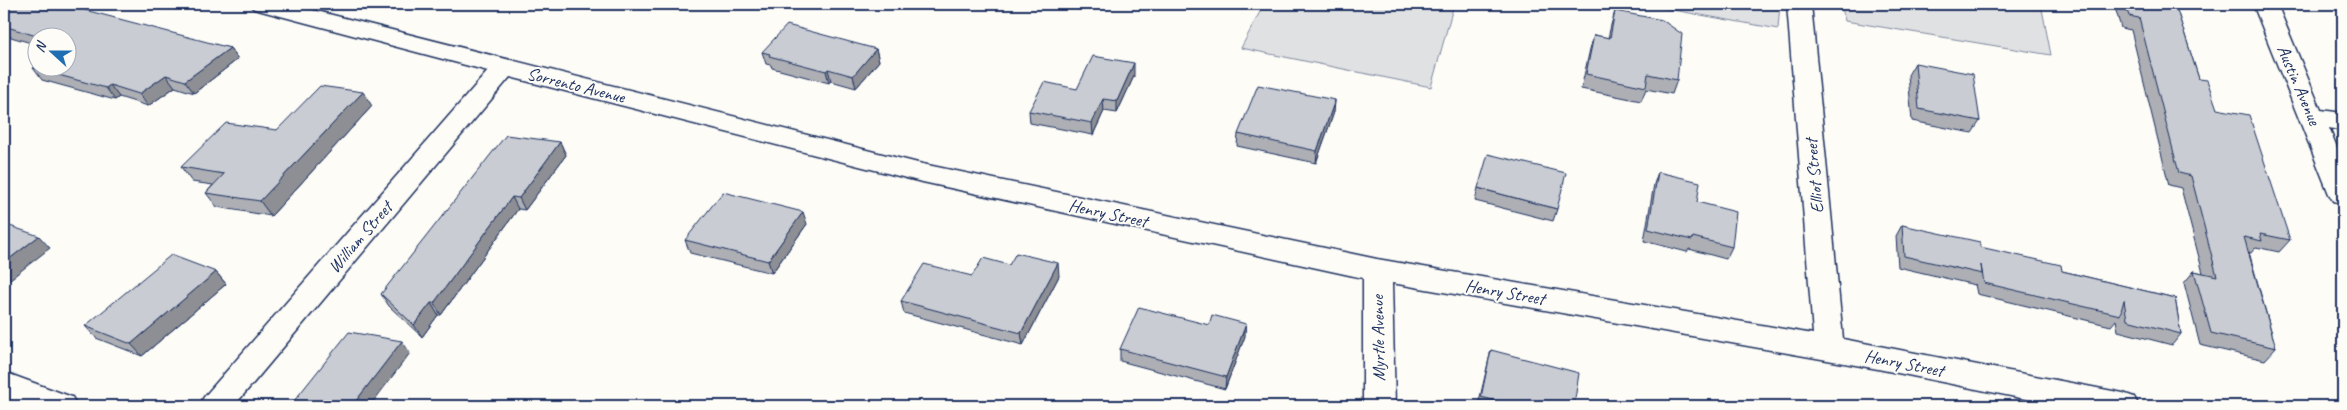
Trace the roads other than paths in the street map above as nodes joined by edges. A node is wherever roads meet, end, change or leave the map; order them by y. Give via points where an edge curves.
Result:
1 (262, 4) edge
2 (1799, 4) edge
3 (2265, 4) edge
4 (505, 67) junction
5 (2313, 116) junction
6 (2343, 122) edge
7 (890, 165) joint
8 (2343, 194) edge
9 (1377, 270) junction
10 (1829, 349) junction
11 (4, 385) edge
12 (61, 406) edge
13 (215, 406) edge
14 (1379, 406) edge
15 (2123, 406) edge

1 - 4 street, Sorrento Avenue
2 - 10 street, Elliot Street
3 - 5 street, Austin Avenue
4 - 7 street, Sorrento Avenue
4 - 13 street, William Street
5 - 6 street
5 - 8 street, Austin Avenue
7 - 9 street, Henry Street
9 - 10 street, Henry Street
9 - 14 street, Myrtle Avenue
10 - 15 street, Henry Street
11 - 12 street

